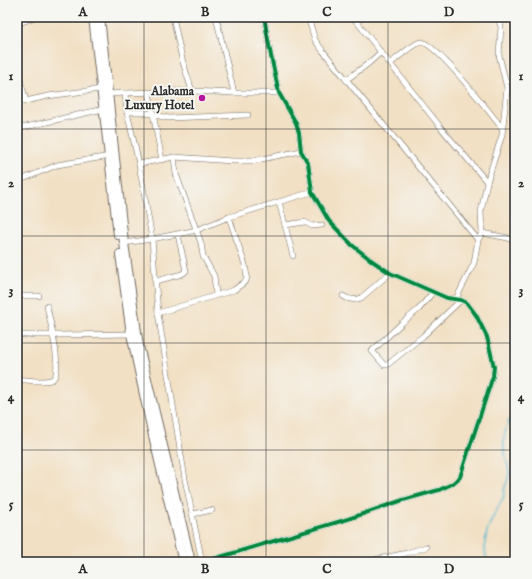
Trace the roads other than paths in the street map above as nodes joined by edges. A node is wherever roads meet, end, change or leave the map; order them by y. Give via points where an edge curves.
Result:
1 (35, 17) edge
2 (93, 17) edge
3 (100, 17) edge
4 (173, 17) edge
5 (216, 17) edge
6 (264, 17) edge
7 (308, 17) edge
8 (353, 17) edge
9 (498, 17) edge
10 (17, 24) edge
11 (382, 52) junction
12 (390, 63) junction
13 (17, 69) edge
14 (346, 80) junction
15 (101, 89) junction
16 (192, 91) junction
17 (125, 93) junction
18 (149, 93) dead end
19 (234, 93) junction
20 (279, 93) junction
21 (108, 94) junction
22 (26, 101) junction
23 (17, 103) edge
24 (103, 109) junction
25 (127, 112) junction
26 (153, 114) junction
27 (248, 115) dead end
28 (502, 128) junction
29 (17, 129) edge
30 (301, 151) junction
31 (110, 156) junction
32 (174, 157) junction
33 (162, 160) junction
34 (139, 164) junction
35 (17, 180) edge
36 (487, 182) junction
37 (312, 192) junction
38 (279, 202) junction
39 (230, 217) junction
40 (285, 225) junction
41 (322, 225) dead end
42 (197, 230) junction
43 (482, 233) junction
44 (178, 235) junction
45 (152, 239) junction
46 (478, 240) junction
47 (515, 240) edge
48 (124, 243) junction
49 (293, 256) dead end
50 (390, 273) junction
51 (156, 281) junction
52 (433, 292) junction
53 (216, 295) junction
54 (17, 296) edge
55 (39, 296) dead end
56 (343, 296) dead end
57 (459, 300) junction
58 (47, 306) dead end
59 (158, 313) junction
60 (131, 334) junction
61 (17, 335) edge
62 (54, 335) junction
63 (17, 380) edge
64 (155, 426) junction
65 (212, 510) dead end
66 (193, 514) junction
67 (426, 547) dead end
68 (183, 562) edge
69 (191, 562) edge
70 (203, 562) edge
71 (364, 562) edge

1 - 10 street
2 - 15 main road
3 - 21 main road
4 - 16 street
5 - 19 street
6 - 20 street
7 - 14 street via 315,40
8 - 11 street
9 - 28 street via 501,27 499,55 507,88
11 - 12 street
11 - 14 street
12 - 28 street via 417,43 425,43 446,61
12 - 36 street
13 - 22 street
14 - 46 street
15 - 22 street
15 - 24 main road
16 - 17 street
16 - 19 street
17 - 21 street
17 - 25 street
18 - 26 street
19 - 20 street
20 - 30 street via 296,123
21 - 48 main road
22 - 23 street
24 - 29 street
24 - 31 main road
25 - 26 street
25 - 34 street
26 - 27 street via 168,118
26 - 33 street
28 - 36 street
30 - 32 street via 252,161
30 - 37 street via 308,163
31 - 35 street via 57,165
31 - 60 main road
32 - 33 street
32 - 42 street via 176,174
33 - 34 street
34 - 45 street
36 - 43 street via 481,212
37 - 38 street
37 - 50 street via 339,233
38 - 39 street
38 - 40 street
39 - 42 street
39 - 53 street via 247,277 246,281 234,290
40 - 41 street via 305,222 312,226
40 - 49 street
42 - 44 street
42 - 53 street via 204,260 214,276
43 - 46 street
43 - 47 street
44 - 45 street
44 - 51 street via 186,271
45 - 48 street
45 - 51 street
46 - 57 street via 474,263
48 - 64 main road via 139,346
50 - 52 street
50 - 56 street via 361,298 355,300
51 - 59 street
52 - 57 street
52 - 57 street via 419,309 372,351 384,365 412,345 452,310
53 - 59 street
54 - 55 street
57 - 70 street via 467,303 482,325 494,367 464,466 457,481 439,490
58 - 62 street
59 - 66 street
60 - 62 street
60 - 64 main road
61 - 62 street
62 - 63 street via 57,373 55,378 43,381
64 - 68 main road
64 - 69 main road
65 - 66 street
66 - 70 street
67 - 71 street via 402,555

